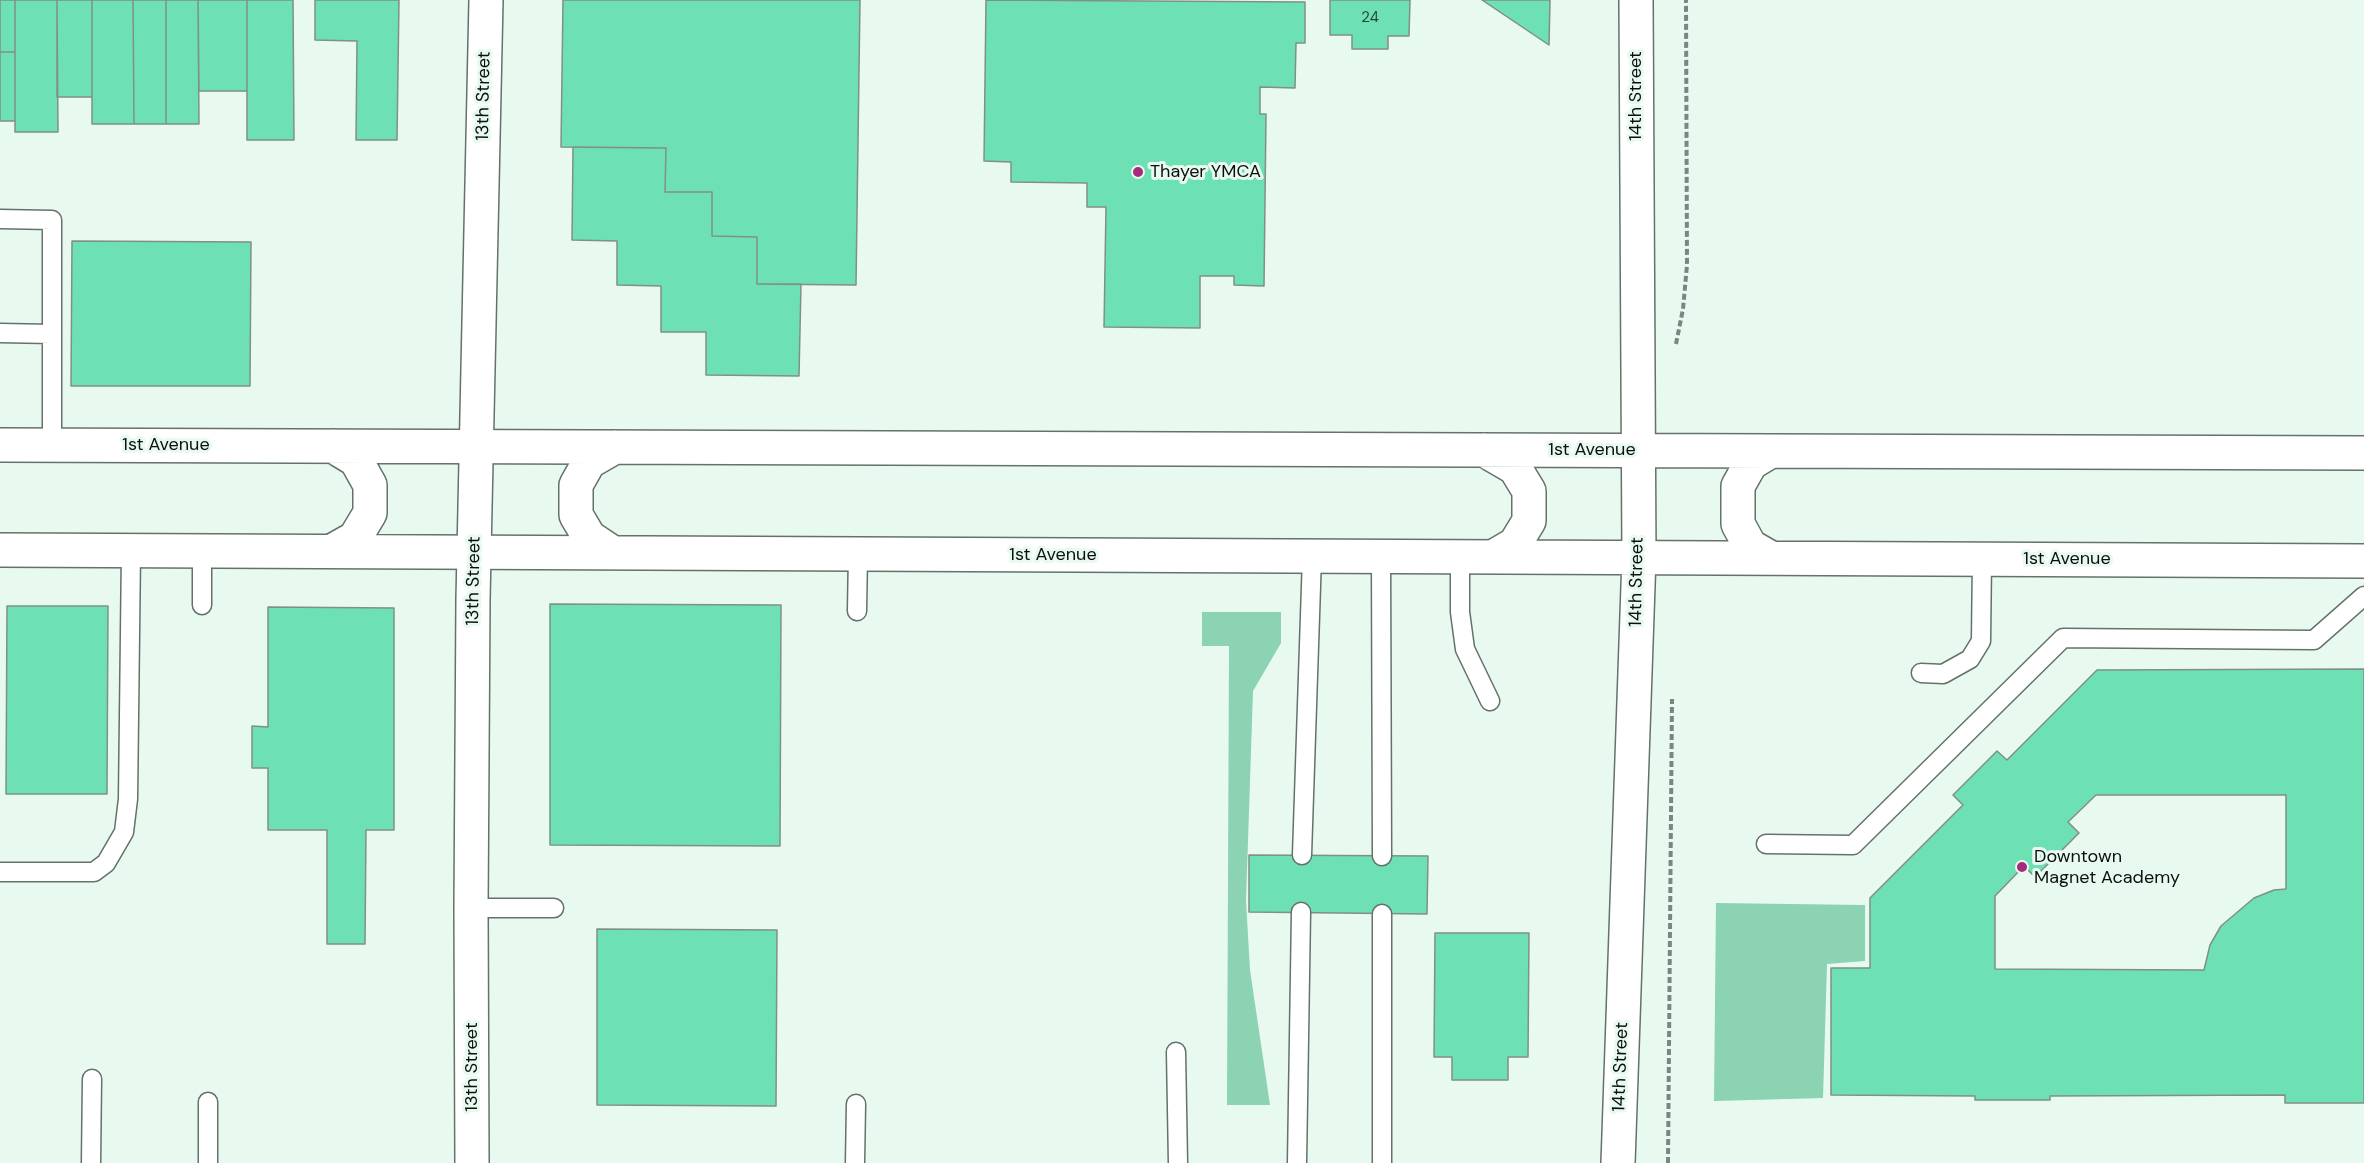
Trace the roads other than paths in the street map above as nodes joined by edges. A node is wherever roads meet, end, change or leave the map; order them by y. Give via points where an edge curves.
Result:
1 (486, 0) edge
2 (1636, 0) edge
3 (0, 219) edge
4 (0, 333) edge
5 (52, 334) junction
6 (0, 445) edge
7 (52, 445) junction
8 (333, 446) junction
9 (476, 446) junction
10 (615, 447) junction
11 (1484, 450) junction
12 (1639, 450) junction
13 (1772, 451) junction
14 (2364, 453) edge
15 (0, 550) edge
16 (130, 551) junction
17 (202, 551) junction
18 (332, 551) junction
19 (474, 552) junction
20 (614, 553) junction
21 (858, 554) junction
22 (1312, 556) junction
23 (1382, 556) junction
24 (1460, 557) junction
25 (1493, 557) junction
26 (1639, 557) junction
27 (1771, 558) junction
28 (1982, 559) junction
29 (2364, 561) edge
30 (2364, 596) edge
31 (202, 605) dead end
32 (857, 610) dead end
33 (1921, 674) dead end
34 (1490, 701) dead end
35 (1766, 844) dead end
36 (1302, 855) dead end
37 (1382, 856) dead end
38 (0, 872) edge
39 (471, 908) junction
40 (554, 908) dead end
41 (1300, 912) dead end
42 (1382, 914) dead end
43 (1176, 1052) dead end
44 (92, 1079) dead end
45 (208, 1102) dead end
46 (856, 1104) dead end
47 (91, 1163) edge
48 (208, 1163) edge
49 (472, 1163) edge
50 (855, 1163) edge
51 (1178, 1163) edge
52 (1296, 1163) edge
53 (1382, 1163) edge
54 (1618, 1163) edge

1 - 9 street, 13th Street
2 - 12 street, 14th Street
3 - 5 lane via 52,220
4 - 5 lane
5 - 7 lane
6 - 7 street, 1st Avenue
7 - 8 street, 1st Avenue
8 - 9 street, 1st Avenue
8 - 18 street via 356,460 370,485 370,513 355,538
9 - 10 street, 1st Avenue
9 - 19 street, 13th Street
10 - 11 street, 1st Avenue
10 - 20 street via 589,462 576,485 576,515 589,537
11 - 12 street, 1st Avenue
11 - 25 street, 1st Avenue via 1515,468 1529,491 1529,522 1515,544
12 - 13 street, 1st Avenue
12 - 26 street, 14th Street
13 - 14 street, 1st Avenue
13 - 27 street via 1751,463 1738,486 1738,524 1750,546
15 - 16 street, 1st Avenue
16 - 17 street, 1st Avenue
16 - 38 lane via 128,799 124,832 106,863 94,872
17 - 18 street, 1st Avenue
17 - 31 lane
18 - 19 street, 1st Avenue
19 - 20 street, 1st Avenue
19 - 39 street, 13th Street
20 - 21 street, 1st Avenue
21 - 22 street, 1st Avenue
21 - 32 lane
22 - 23 street, 1st Avenue
22 - 36 lane
23 - 24 street, 1st Avenue
23 - 37 lane
24 - 25 street, 1st Avenue
24 - 34 lane via 1465,649
25 - 26 street, 1st Avenue
26 - 27 street, 1st Avenue
26 - 54 street, 14th Street
27 - 28 street, 1st Avenue
28 - 29 street, 1st Avenue
28 - 33 lane via 1981,641 1970,659 1944,674
30 - 35 lane via 2314,640 2063,638 1853,845
39 - 40 lane
39 - 49 street, 13th Street
41 - 52 lane
42 - 53 lane
43 - 51 lane
44 - 47 lane
45 - 48 lane
46 - 50 lane

